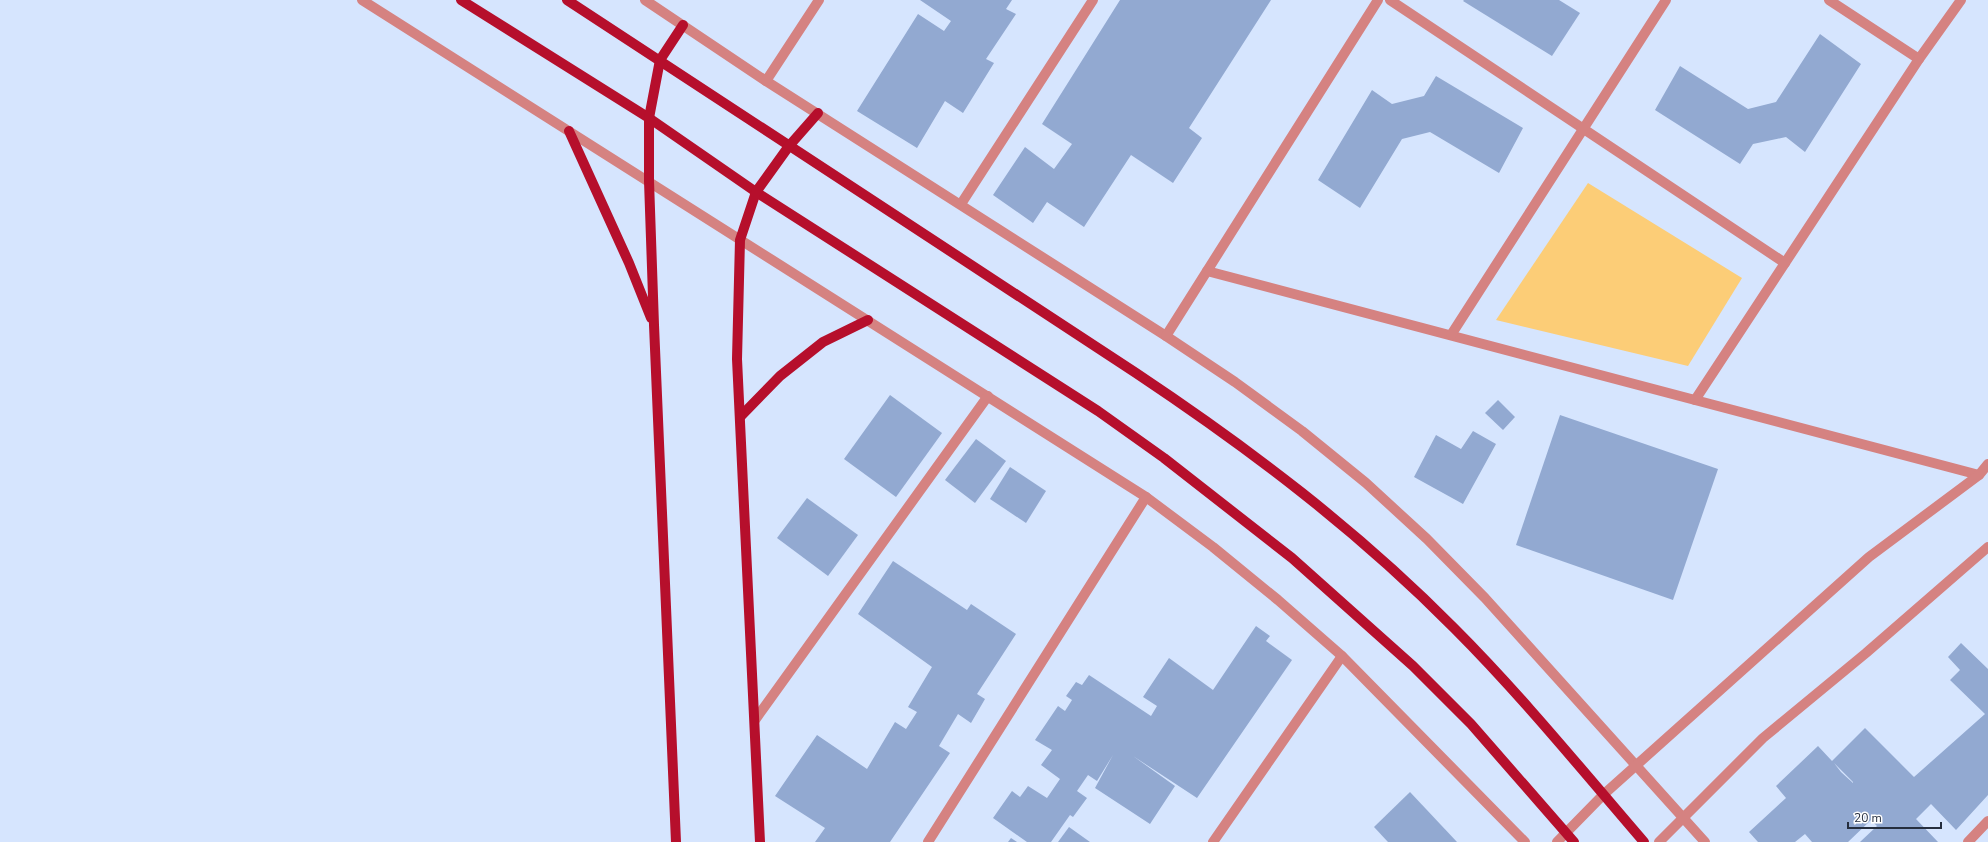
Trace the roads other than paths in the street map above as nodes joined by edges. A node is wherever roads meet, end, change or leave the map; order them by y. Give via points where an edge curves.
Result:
1 (362, 0) edge
2 (462, 0) edge
3 (567, 0) edge
4 (645, 0) edge
5 (819, 0) edge
6 (1093, 0) edge
7 (1378, 0) edge
8 (1390, 0) edge
9 (1666, 0) edge
10 (1829, 0) edge
11 (1961, 0) edge
12 (683, 25) junction
13 (1919, 59) junction
14 (660, 60) junction
15 (766, 81) junction
16 (818, 113) junction
17 (649, 118) junction
18 (1584, 129) junction
19 (569, 131) junction
20 (789, 146) junction
21 (648, 181) junction
22 (756, 192) junction
23 (961, 204) junction
24 (740, 240) junction
25 (1785, 263) junction
26 (1207, 271) junction
27 (868, 320) junction
28 (654, 325) junction
29 (1451, 335) junction
30 (1166, 336) junction
31 (988, 396) junction
32 (1695, 400) junction
33 (740, 417) junction
34 (1988, 464) edge
35 (1979, 475) junction
36 (1146, 497) junction
37 (1988, 547) edge
38 (1342, 656) junction
39 (755, 720) junction
40 (1636, 764) junction
41 (1603, 795) junction
42 (1683, 817) junction
43 (1988, 821) edge
44 (1566, 833) junction
45 (676, 842) edge
46 (760, 842) edge
47 (928, 842) edge
48 (1213, 842) edge
49 (1525, 842) edge
50 (1557, 842) edge
51 (1574, 842) edge
52 (1644, 842) edge
53 (1659, 842) edge
54 (1705, 842) edge
55 (1968, 842) edge

1 - 19 street
2 - 17 main road
3 - 14 main road
4 - 12 street
5 - 15 street
6 - 23 street
7 - 26 street
8 - 18 street
9 - 18 street
10 - 13 street
11 - 13 street
12 - 14 main road
12 - 15 street
13 - 25 street
14 - 17 main road
14 - 20 main road
15 - 16 street
16 - 20 main road
16 - 23 street
17 - 21 main road
17 - 22 main road
18 - 25 street
18 - 29 street
19 - 21 street
19 - 28 main road
20 - 22 main road
20 - 41 main road via 1136,372 1275,470 1333,517 1454,627 1510,686
21 - 24 street
21 - 28 main road
22 - 24 main road
22 - 44 main road via 1098,411 1229,507 1309,573 1413,666 1471,724
23 - 30 street
24 - 27 street
24 - 33 main road via 737,359
25 - 32 street
26 - 29 street
26 - 30 street
27 - 31 street
27 - 33 main road via 823,342 780,376
28 - 45 main road
29 - 32 street
30 - 40 street via 1302,431 1427,539 1485,598
31 - 36 street
31 - 39 street
32 - 35 street
33 - 39 main road
34 - 35 street
35 - 40 street via 1869,557
36 - 38 street via 1213,547
36 - 47 street
37 - 42 street via 1763,738
38 - 48 street
38 - 49 street
39 - 46 main road
40 - 41 street
40 - 42 street
41 - 44 street
41 - 52 main road
42 - 53 street
42 - 54 street
43 - 55 street
44 - 50 street
44 - 51 main road

